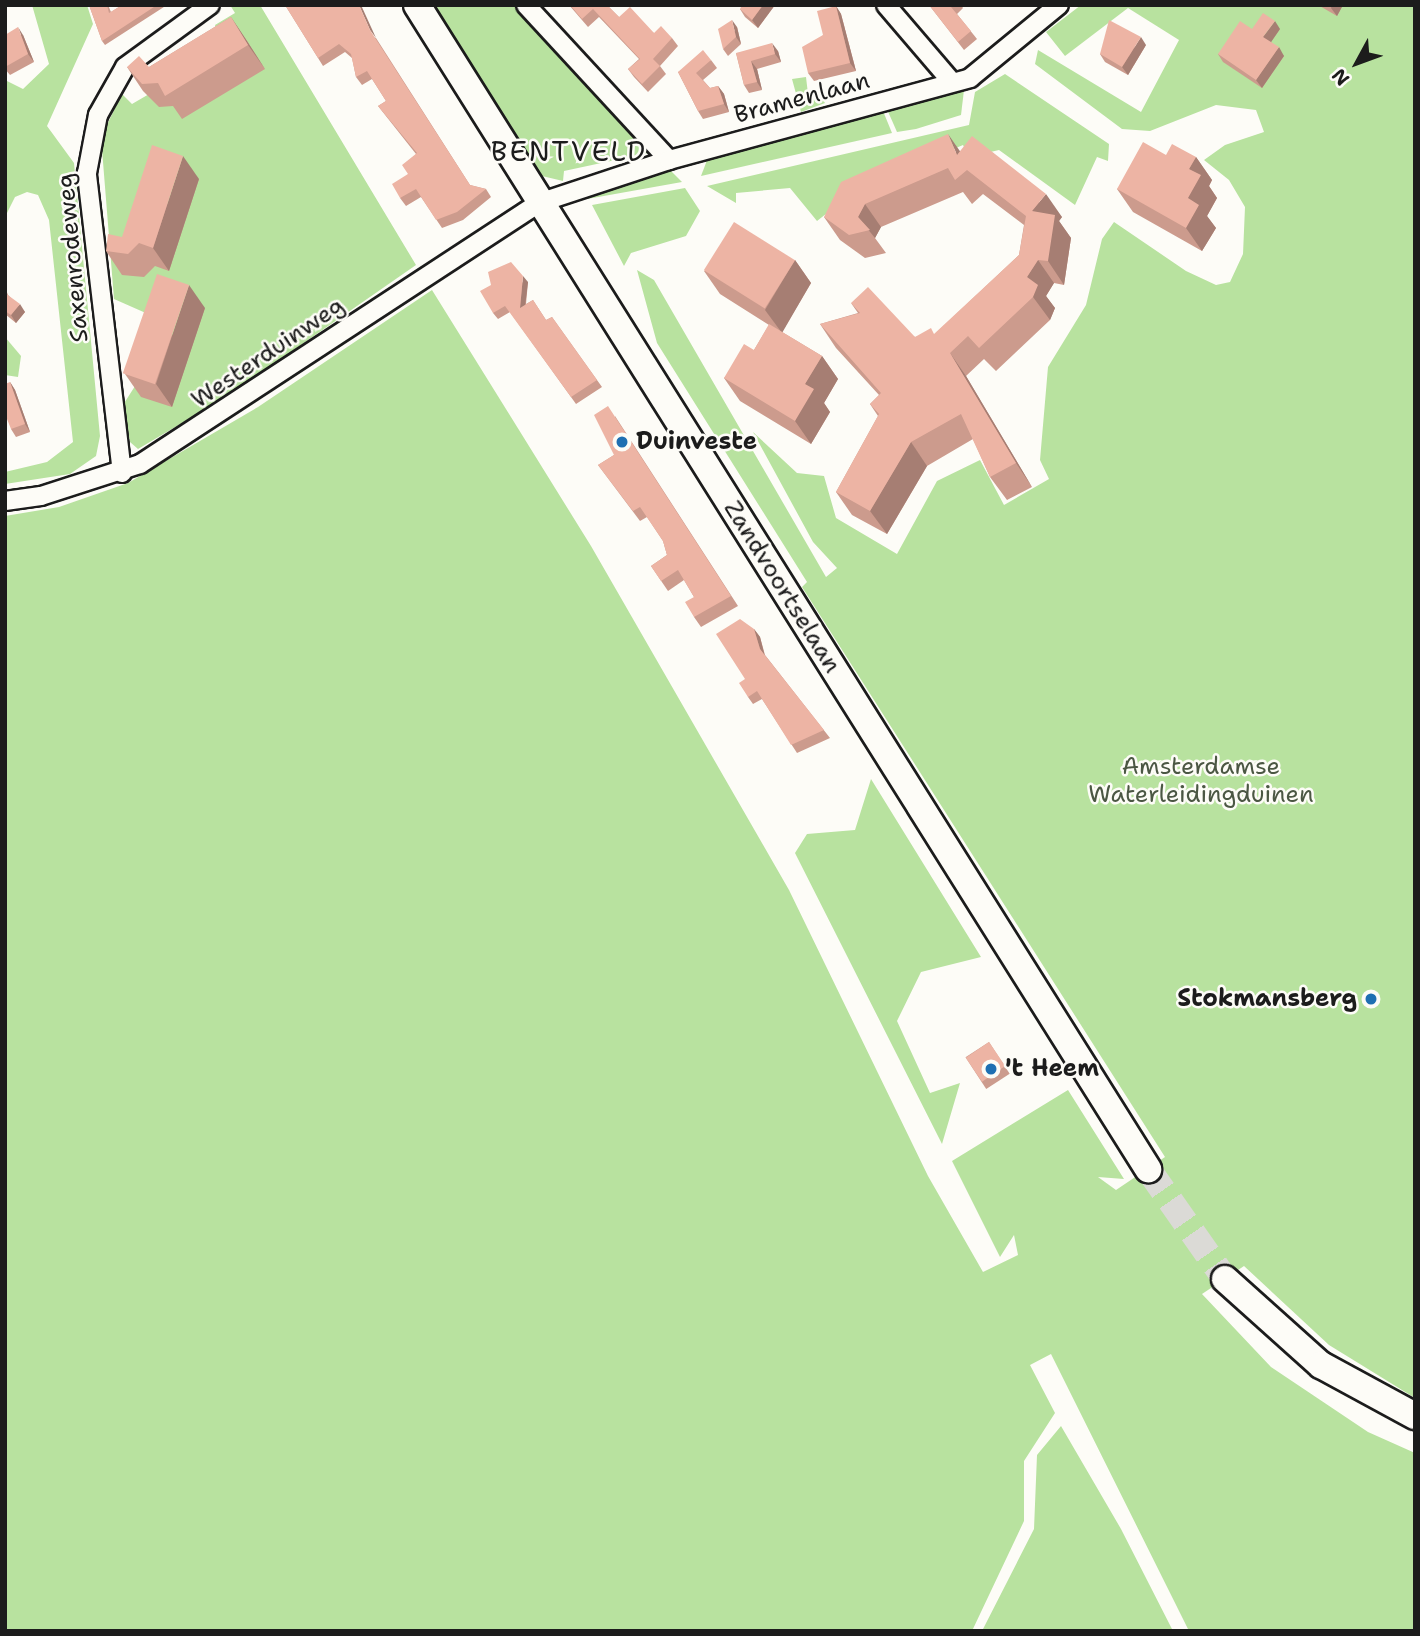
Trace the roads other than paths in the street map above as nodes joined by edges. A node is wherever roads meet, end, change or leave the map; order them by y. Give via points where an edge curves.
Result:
1 (209, 5) edge
2 (417, 5) edge
3 (526, 5) edge
4 (886, 5) edge
5 (1059, 5) edge
6 (952, 82) junction
7 (669, 160) junction
8 (539, 203) junction
9 (122, 472) junction
10 (5, 501) edge
11 (1148, 1168) tunnel mouth
12 (1225, 1279) tunnel mouth
13 (1415, 1416) edge

1 - 9 street, Saxenrodeweg via 125,67 95,126 87,173
2 - 8 main road, Zandvoortselaan
3 - 7 street
4 - 6 street
5 - 6 street, Bramenlaan via 986,67
6 - 7 street, Bramenlaan
7 - 8 street, Bramenlaan
8 - 9 street, Westerduinweg via 207,424
8 - 11 main road, Zandvoortselaan
9 - 10 street, Westerduinweg
12 - 13 main road via 1321,1364

